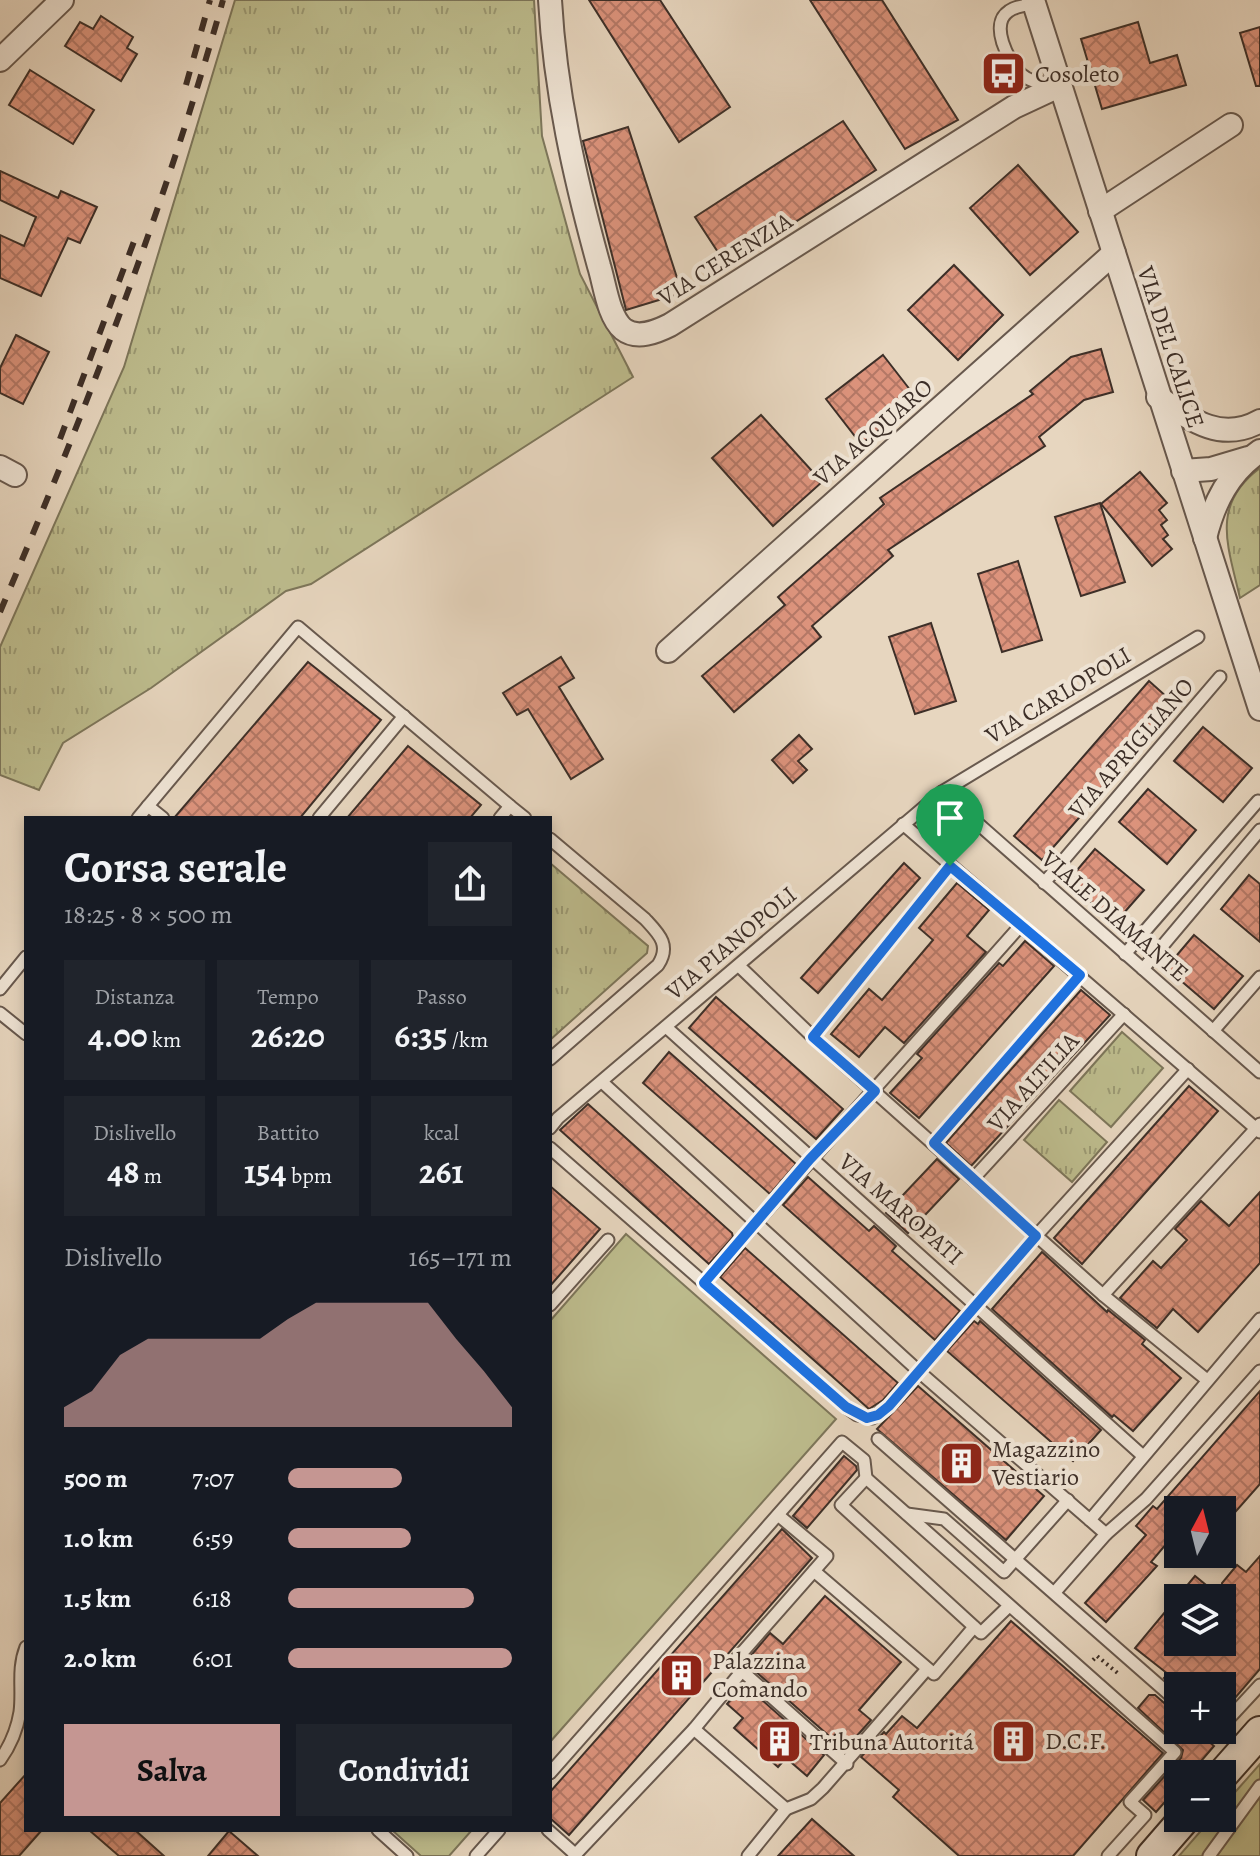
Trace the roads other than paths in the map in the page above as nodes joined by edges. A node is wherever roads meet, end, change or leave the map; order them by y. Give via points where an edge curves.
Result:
1 (62, 0) edge
2 (550, 0) edge
3 (1033, 2) edge
4 (0, 60) edge
5 (1059, 86) junction
6 (1231, 125) dead end
7 (1100, 211) junction
8 (1114, 253) junction
9 (1158, 397) junction
10 (1260, 421) edge
11 (1228, 431) junction
12 (1256, 454) edge
13 (1180, 461) junction
14 (1205, 538) junction
15 (1198, 637) dead end
16 (668, 651) dead end
17 (1220, 677) dead end
18 (1260, 709) edge
19 (404, 716) junction
20 (942, 792) junction
21 (1258, 801) edge
22 (148, 806) junction
23 (510, 806) junction
24 (140, 816) edge
25 (160, 816) edge
26 (321, 816) edge
27 (502, 816) edge
28 (522, 816) edge
29 (903, 824) junction
30 (1234, 829) junction
31 (1260, 830) edge
32 (552, 841) edge
33 (1250, 842) junction
34 (950, 866) junction
35 (1044, 883) junction
36 (1021, 925) junction
37 (1125, 954) junction
38 (24, 959) edge
39 (739, 966) junction
40 (1143, 969) junction
41 (1080, 975) junction
42 (1260, 977) edge
43 (0, 989) edge
44 (0, 1013) edge
45 (1124, 1014) junction
46 (666, 1027) junction
47 (1213, 1031) junction
48 (24, 1032) edge
49 (813, 1037) junction
50 (552, 1057) edge
51 (1188, 1069) junction
52 (1260, 1072) edge
53 (602, 1082) junction
54 (875, 1091) junction
55 (552, 1126) edge
56 (1259, 1128) edge
57 (934, 1143) junction
58 (552, 1150) edge
59 (810, 1159) junction
60 (973, 1179) junction
61 (755, 1222) junction
62 (1036, 1236) junction
63 (608, 1240) dead end
64 (704, 1283) junction
65 (1103, 1295) junction
66 (552, 1303) edge
67 (976, 1305) junction
68 (1260, 1319) edge
69 (919, 1371) junction
70 (1260, 1371) edge
71 (1207, 1380) junction
72 (878, 1439) dead end
73 (1143, 1456) junction
74 (866, 1478) junction
75 (1068, 1500) junction
76 (906, 1514) junction
77 (778, 1515) junction
78 (1090, 1520) junction
79 (1106, 1534) junction
80 (1016, 1558) junction
81 (814, 1571) junction
82 (1055, 1592) junction
83 (1009, 1606) junction
84 (974, 1627) junction
85 (24, 1654) edge
86 (927, 1669) junction
87 (742, 1671) junction
88 (1260, 1685) edge
89 (1164, 1689) edge
90 (1236, 1711) edge
91 (694, 1729) junction
92 (1260, 1732) edge
93 (0, 1760) edge
94 (1235, 1760) edge
95 (847, 1764) junction
96 (552, 1771) edge
97 (1260, 1786) edge
98 (786, 1809) junction
99 (380, 1832) edge
100 (498, 1832) edge
101 (550, 1832) edge
102 (1173, 1832) edge
103 (484, 1853) edge
104 (574, 1855) edge
105 (407, 1856) edge
106 (748, 1856) edge
107 (1108, 1856) edge
108 (1152, 1856) edge
109 (1209, 1856) edge

1 - 4 street
2 - 5 street, VIA CERENZIA via 577,184 611,308 621,327 637,334 670,325 1014,107
3 - 5 street, VIA DEL CALICE
3 - 5 lane via 1006,12 1001,35 1021,74
5 - 7 street, VIA DEL CALICE
6 - 7 street
7 - 8 street, VIA DEL CALICE
8 - 9 street, VIA DEL CALICE
8 - 16 street, VIA ACQUARO
9 - 11 street via 1191,419
9 - 13 street, VIA DEL CALICE
10 - 11 street
11 - 13 street via 1197,440
12 - 13 street via 1221,467
12 - 14 street via 1222,490
13 - 14 street, VIA DEL CALICE
14 - 18 street, VIA DEL CALICE
15 - 20 lane, VIA CARLOPOLI
17 - 35 lane, VIA APRIGLIANO
19 - 22 lane via 298,627
19 - 23 lane
19 - 26 lane
20 - 29 lane, VIA PIANOPOLI
20 - 35 lane, VIALE DIAMANTE
21 - 30 lane
22 - 24 lane
22 - 25 lane
23 - 27 lane
23 - 28 lane
29 - 34 lane
29 - 39 lane, VIA PIANOPOLI
30 - 33 lane
30 - 37 lane
31 - 33 lane
32 - 50 lane via 645,919 665,945 658,965
33 - 40 lane
34 - 36 lane
34 - 49 lane
35 - 37 lane, VIALE DIAMANTE
36 - 41 lane
36 - 54 lane
37 - 40 lane, VIALE DIAMANTE
38 - 43 lane
39 - 46 lane, VIA PIANOPOLI
39 - 49 lane
40 - 47 lane, VIALE DIAMANTE
41 - 45 lane
41 - 57 lane
42 - 47 lane
44 - 48 lane
45 - 51 lane
45 - 60 lane, VIA ALTILIA
46 - 53 lane, VIA PIANOPOLI
46 - 59 lane, VIA MAROPATI
47 - 52 lane, VIALE DIAMANTE
49 - 54 lane
51 - 56 lane
51 - 62 lane
53 - 55 lane, VIA PIANOPOLI
53 - 61 lane
54 - 57 lane
54 - 59 lane
56 - 65 lane
57 - 60 lane
58 - 64 lane
59 - 61 lane
59 - 67 lane, VIA MAROPATI
60 - 62 lane
61 - 64 lane
61 - 69 lane
62 - 65 lane
62 - 67 lane
63 - 66 lane
64 - 69 lane via 846,1407 867,1418 883,1412
65 - 71 lane
67 - 69 lane
67 - 73 lane, VIA MAROPATI
68 - 71 lane
69 - 75 lane
70 - 79 lane via 1146,1499
71 - 73 lane
72 - 80 lane
73 - 78 lane
74 - 76 lane
74 - 77 lane via 864,1460 842,1442
74 - 84 lane via 841,1505
75 - 78 lane
75 - 80 lane
76 - 80 lane via 944,1519 1004,1572
76 - 83 lane
77 - 81 lane via 827,1556
77 - 96 lane
78 - 79 lane
79 - 82 lane
80 - 82 lane
81 - 86 lane
81 - 87 lane via 733,1663
82 - 89 lane
83 - 84 lane via 981,1633
83 - 107 lane via 1175,1752 1130,1802 1145,1815
84 - 86 lane via 934,1674
85 - 93 lane via 17,1722
86 - 95 lane
87 - 91 lane
87 - 95 lane
88 - 90 lane
91 - 98 lane
91 - 104 lane
92 - 94 street
95 - 98 lane via 811,1799
97 - 109 lane
98 - 106 lane
99 - 105 lane
100 - 103 lane
101 - 104 lane
102 - 108 street

